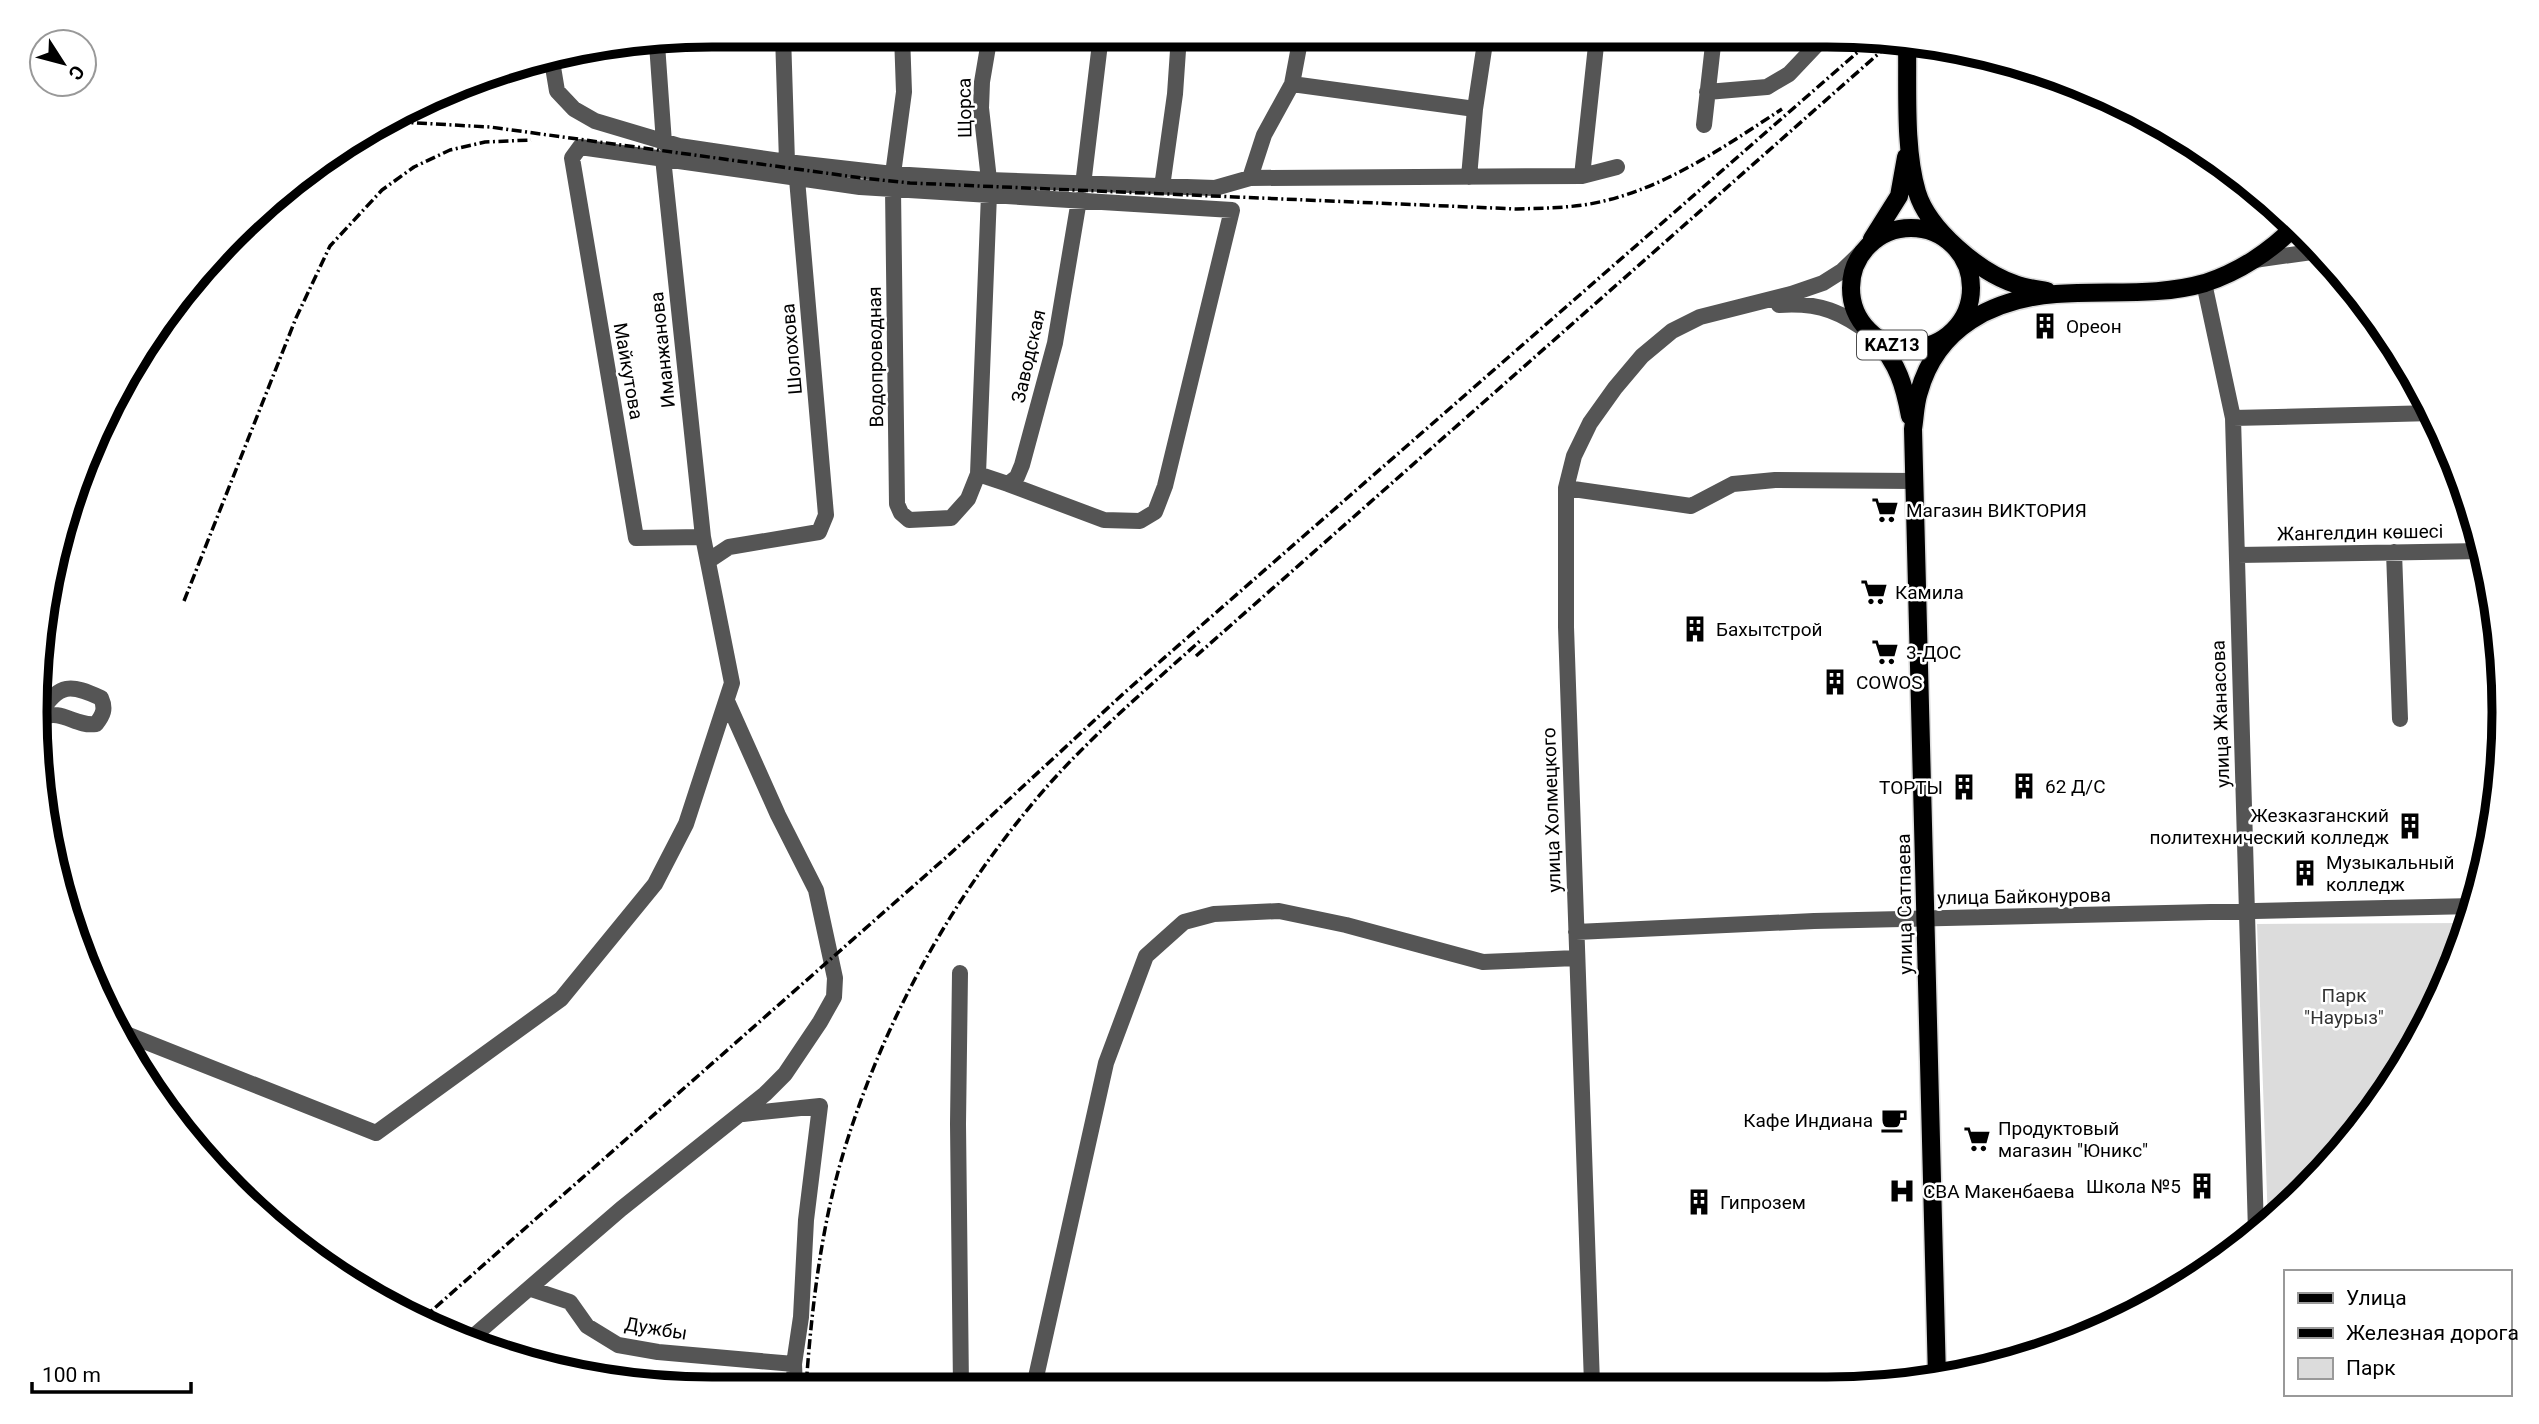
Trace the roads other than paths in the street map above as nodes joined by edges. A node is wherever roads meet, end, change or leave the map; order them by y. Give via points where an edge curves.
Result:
1 (783, 47) edge
2 (902, 47) edge
3 (988, 47) edge
4 (1100, 47) edge
5 (1178, 47) edge
6 (1299, 47) edge
7 (1484, 47) edge
8 (1596, 47) edge
9 (1713, 47) edge
10 (1815, 47) edge
11 (657, 50) edge
12 (1907, 52) edge
13 (553, 67) edge
14 (1292, 84) junction
15 (1707, 92) junction
16 (1475, 109) junction
17 (1704, 125) dead end
18 (1909, 132) junction
19 (663, 150) junction
20 (786, 162) junction
21 (1617, 167) dead end
22 (862, 170) junction
23 (1582, 176) junction
24 (1469, 177) junction
25 (1250, 178) junction
26 (797, 179) junction
27 (893, 182) junction
28 (860, 187) junction
29 (989, 187) junction
30 (1162, 187) junction
31 (1081, 193) junction
32 (2287, 233) edge
33 (1956, 247) junction
34 (1866, 248) junction
35 (2307, 253) edge
36 (2254, 260) junction
37 (2204, 283) junction
38 (2057, 294) junction
39 (1728, 309) junction
40 (1953, 332) junction
41 (1874, 336) junction
42 (2421, 413) edge
43 (2233, 418) junction
44 (1913, 429) junction
45 (978, 474) junction
46 (1914, 481) junction
47 (1008, 484) junction
48 (1566, 488) junction
49 (703, 537) junction
50 (2472, 551) edge
51 (2394, 552) junction
52 (2237, 555) junction
53 (708, 561) junction
54 (727, 701) junction
55 (47, 702) edge
56 (47, 716) edge
57 (2400, 719) dead end
58 (2462, 906) edge
59 (2247, 912) junction
60 (1925, 919) junction
61 (1576, 932) junction
62 (1576, 958) junction
63 (961, 973) dead end
64 (132, 1036) edge
65 (743, 1114) junction
66 (2256, 1220) edge
67 (531, 1289) junction
68 (477, 1333) edge
69 (794, 1364) junction
70 (1937, 1367) edge
71 (795, 1377) edge
72 (961, 1377) edge
73 (1036, 1377) edge
74 (1592, 1377) edge

1 - 20 street
2 - 27 street, Водопроводная via 904,92
3 - 29 street, Щорса via 981,108
4 - 31 street, Заводская
5 - 30 street
6 - 14 street
7 - 16 street
8 - 23 street
9 - 15 street
10 - 15 street via 1789,74 1767,87
11 - 19 street, Иманжанова
12 - 18 main road, KAZ13
13 - 19 street via 557,91 574,109
14 - 16 street
14 - 25 street via 1264,135
15 - 17 street
16 - 24 street
18 - 33 main road, KAZ13 via 1917,192
18 - 34 main road, KAZ13 via 1899,195
19 - 20 street
19 - 26 street
19 - 49 street, Иманжанова
19 - 49 street, Майкутова via 580,147 572,158 636,538
20 - 22 street
21 - 23 street
22 - 27 street
22 - 28 street
23 - 24 street
24 - 25 street
25 - 30 street via 1215,188
26 - 28 street
26 - 53 street, Шолохова via 826,515 819,532 729,547
27 - 28 street
27 - 29 street
27 - 45 street, Водопроводная via 897,504 909,520 951,518 968,499
29 - 31 street
29 - 45 street, Щорса
30 - 31 street
31 - 47 street, Заводская via 1055,343 1022,465
31 - 47 street via 1232,210 1165,486 1155,512 1140,521 1104,520
32 - 36 main road, KAZ13
33 - 34 main road, KAZ13 via 1945,237 1918,228 1892,231
33 - 38 main road, KAZ13 via 1985,270 2014,284
33 - 40 main road, KAZ13 via 1972,283 1968,310
34 - 39 street via 1823,283
34 - 41 main road, KAZ13 via 1857,262 1851,292 1857,315
35 - 36 street
36 - 37 main road, KAZ13
37 - 38 main road, KAZ13 via 2131,293
37 - 43 street, улица Жанасова
38 - 40 main road, KAZ13 via 2001,304
39 - 41 street via 1805,303 1851,318
39 - 48 street, улица Холмецкого via 1672,331 1642,356 1590,423 1574,456
40 - 41 main road, KAZ13 via 1919,348 1888,344
40 - 44 main road via 1925,375
41 - 44 main road via 1894,360
42 - 43 street
43 - 52 street, улица Жанасова
44 - 46 main road, улица Сатпаева
45 - 47 street
46 - 48 street via 1734,484 1691,506
46 - 60 main road, улица Сатпаева
48 - 61 street, улица Холмецкого
49 - 53 street, Иманжанова
50 - 51 street, Жангелдин көшесі
51 - 52 street, Жангелдин көшесі
51 - 57 street
52 - 59 street, улица Жанасова
53 - 54 street, Иманжанова via 733,683
54 - 64 street, Иманжанова via 686,824 655,884 561,999 376,1133
54 - 65 street via 816,890 835,978 834,997 785,1074
55 - 56 street via 68,687 101,698 104,706 96,724 55,713
58 - 59 street, улица Байконурова
59 - 60 street, улица Байконурова
59 - 66 street, улица Жанасова
60 - 61 street, улица Байконурова
60 - 70 main road, улица Сатпаева
61 - 62 street, улица Холмецкого
62 - 73 street via 1483,962 1279,911 1214,914 1184,922 1146,956 1106,1063
62 - 74 street, улица Холмецкого
63 - 72 street
65 - 67 street via 621,1209
65 - 69 street via 820,1106
67 - 68 street
67 - 69 street, Дужбы via 570,1302 587,1326 618,1345
69 - 71 street

